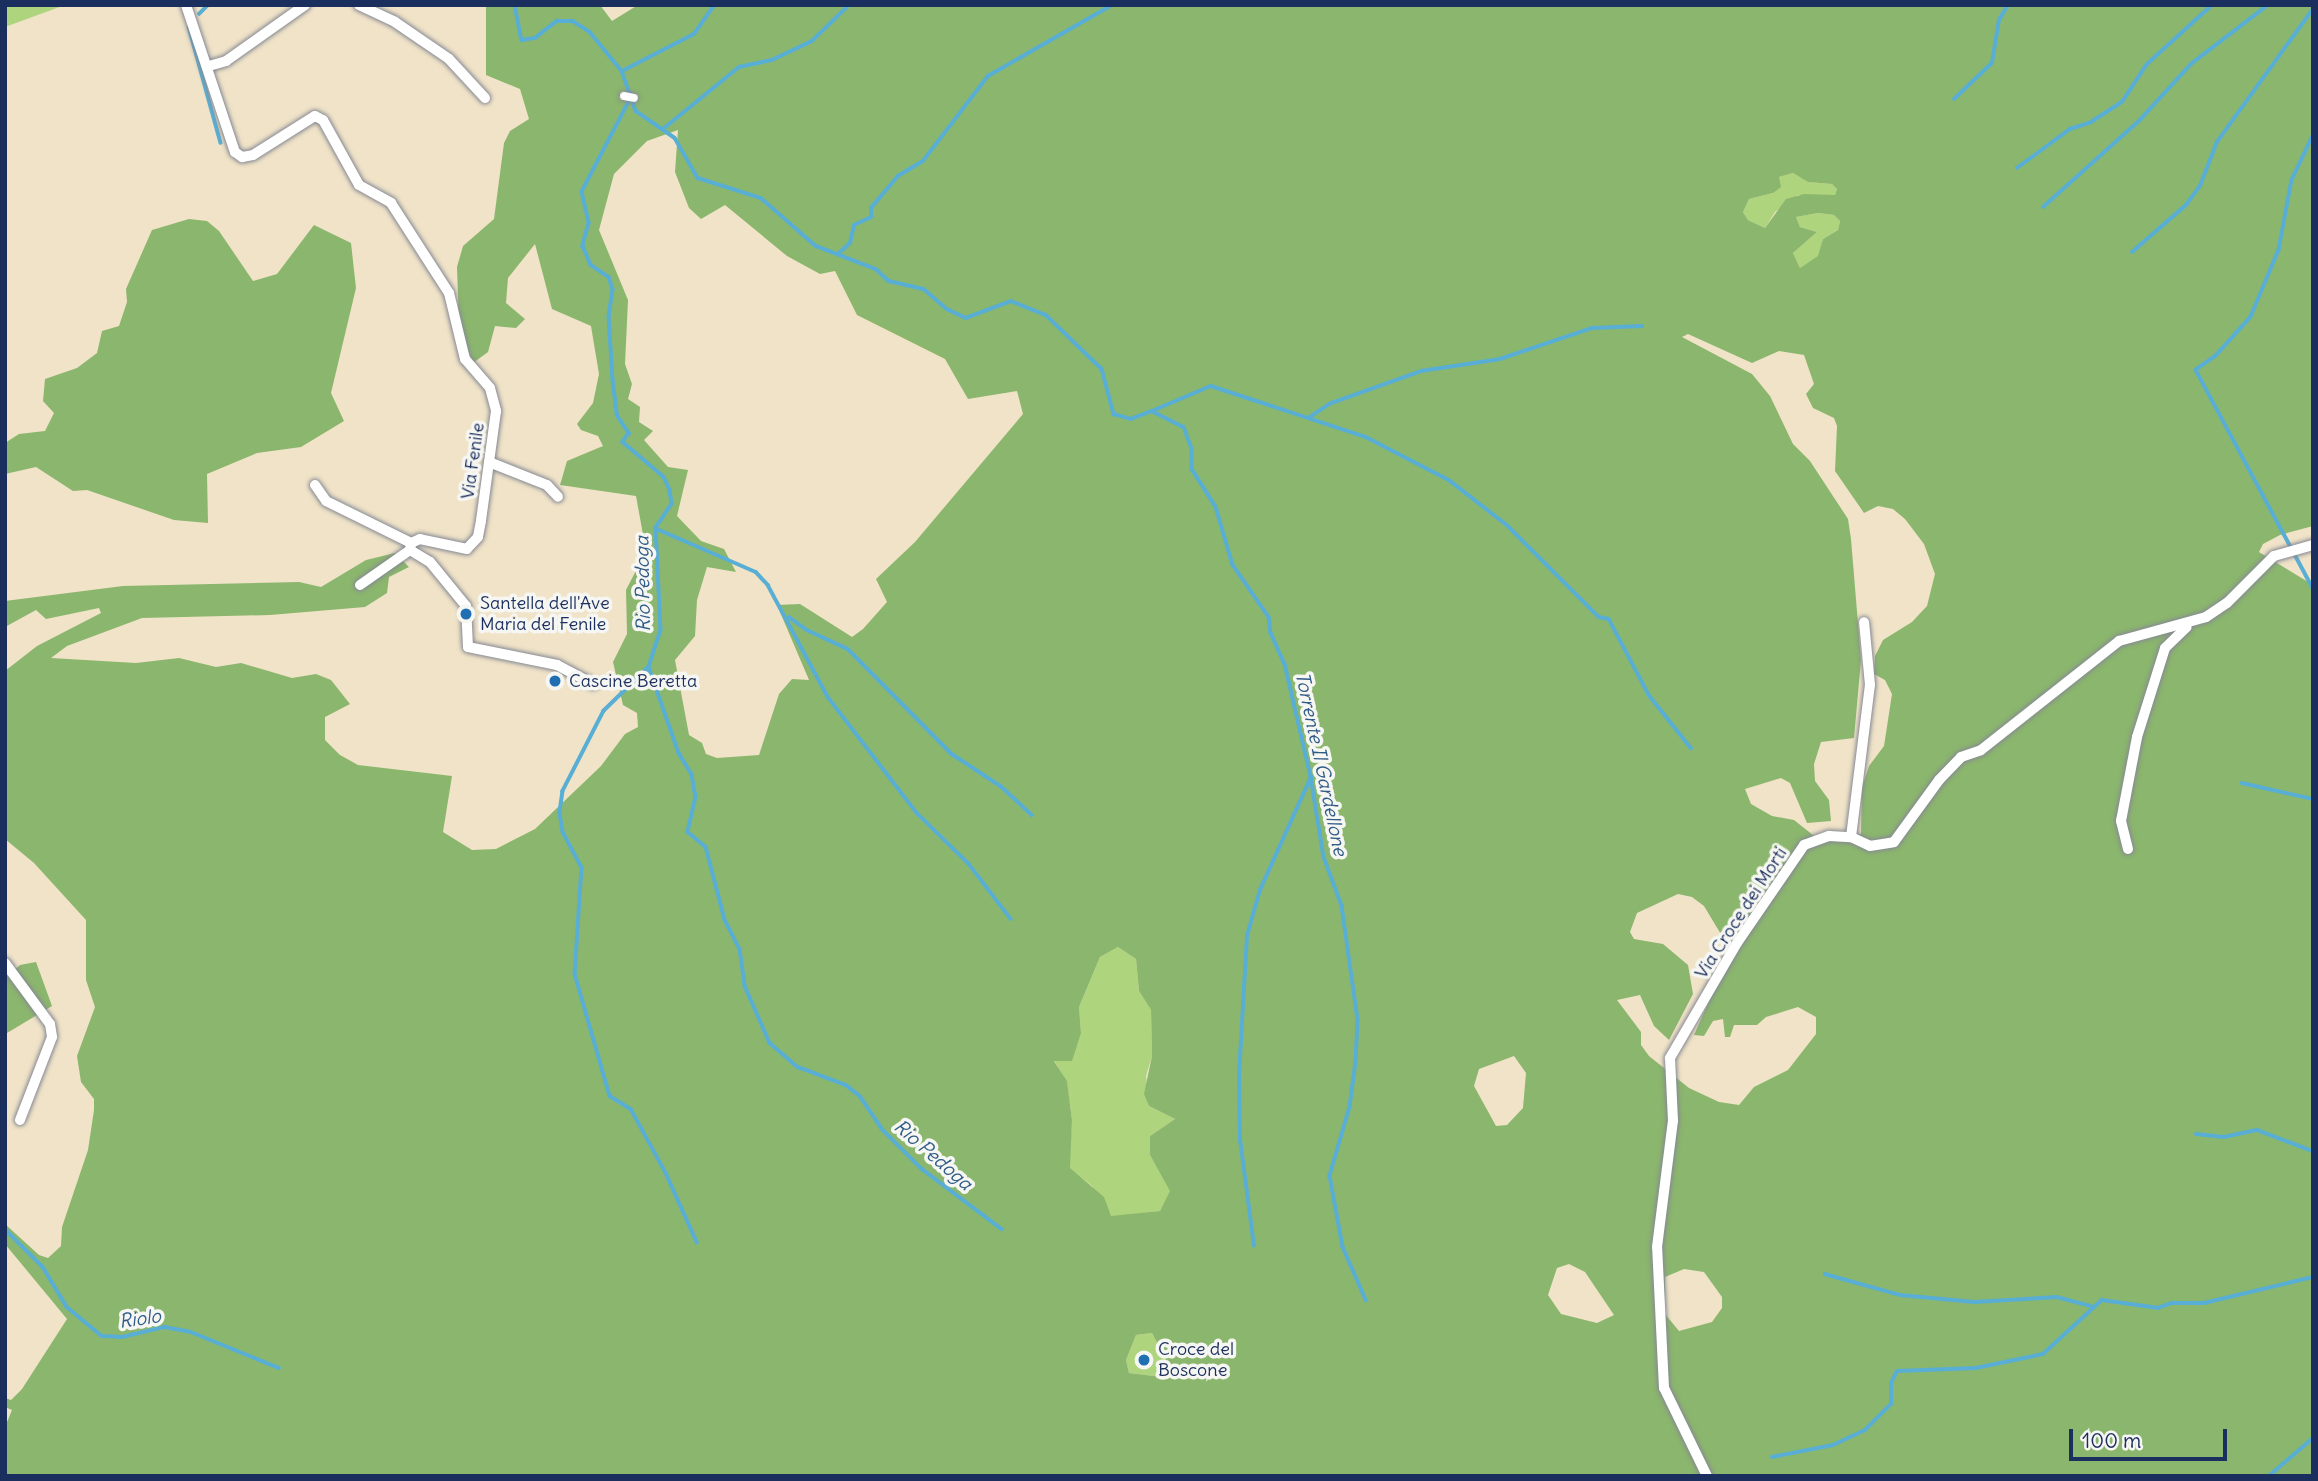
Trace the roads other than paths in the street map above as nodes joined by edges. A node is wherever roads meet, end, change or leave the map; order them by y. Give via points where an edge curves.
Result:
1 (186, 5) edge
2 (305, 5) edge
3 (359, 5) edge
4 (209, 66) junction
5 (624, 96) dead end
6 (485, 98) dead end
7 (634, 98) dead end
8 (489, 462) junction
9 (315, 485) dead end
10 (558, 497) dead end
11 (2313, 545) edge
12 (410, 546) junction
13 (360, 585) dead end
14 (1864, 622) dead end
15 (2190, 624) junction
16 (593, 684) dead end
17 (1851, 837) junction
18 (2128, 849) dead end
19 (5, 962) edge
20 (20, 1120) dead end
21 (1707, 1476) edge

1 - 4 street
2 - 4 street via 226,61
3 - 6 street via 395,22 449,59
4 - 8 street, Via Fenile via 230,144 242,157 315,116 330,130 359,185 391,203 449,293 465,359 490,388 496,411
5 - 7 street
8 - 10 street via 547,485
8 - 12 street, Via Fenile via 478,537 467,549 433,541
9 - 12 street via 326,501
11 - 15 street, Via Croce dei Morti via 2274,556 2227,603
12 - 13 street
12 - 16 street via 430,562 466,606 468,647 557,664
14 - 17 street via 1870,685
15 - 17 street, Via Croce dei Morti via 2119,641 1981,750 1961,757 1894,842 1870,846
15 - 18 street via 2165,648 2137,737 2121,821
17 - 21 street, Via Croce dei Morti via 1829,836 1804,845 1737,943 1670,1058 1673,1121 1657,1247 1664,1388
19 - 20 street via 50,1024 52,1037

